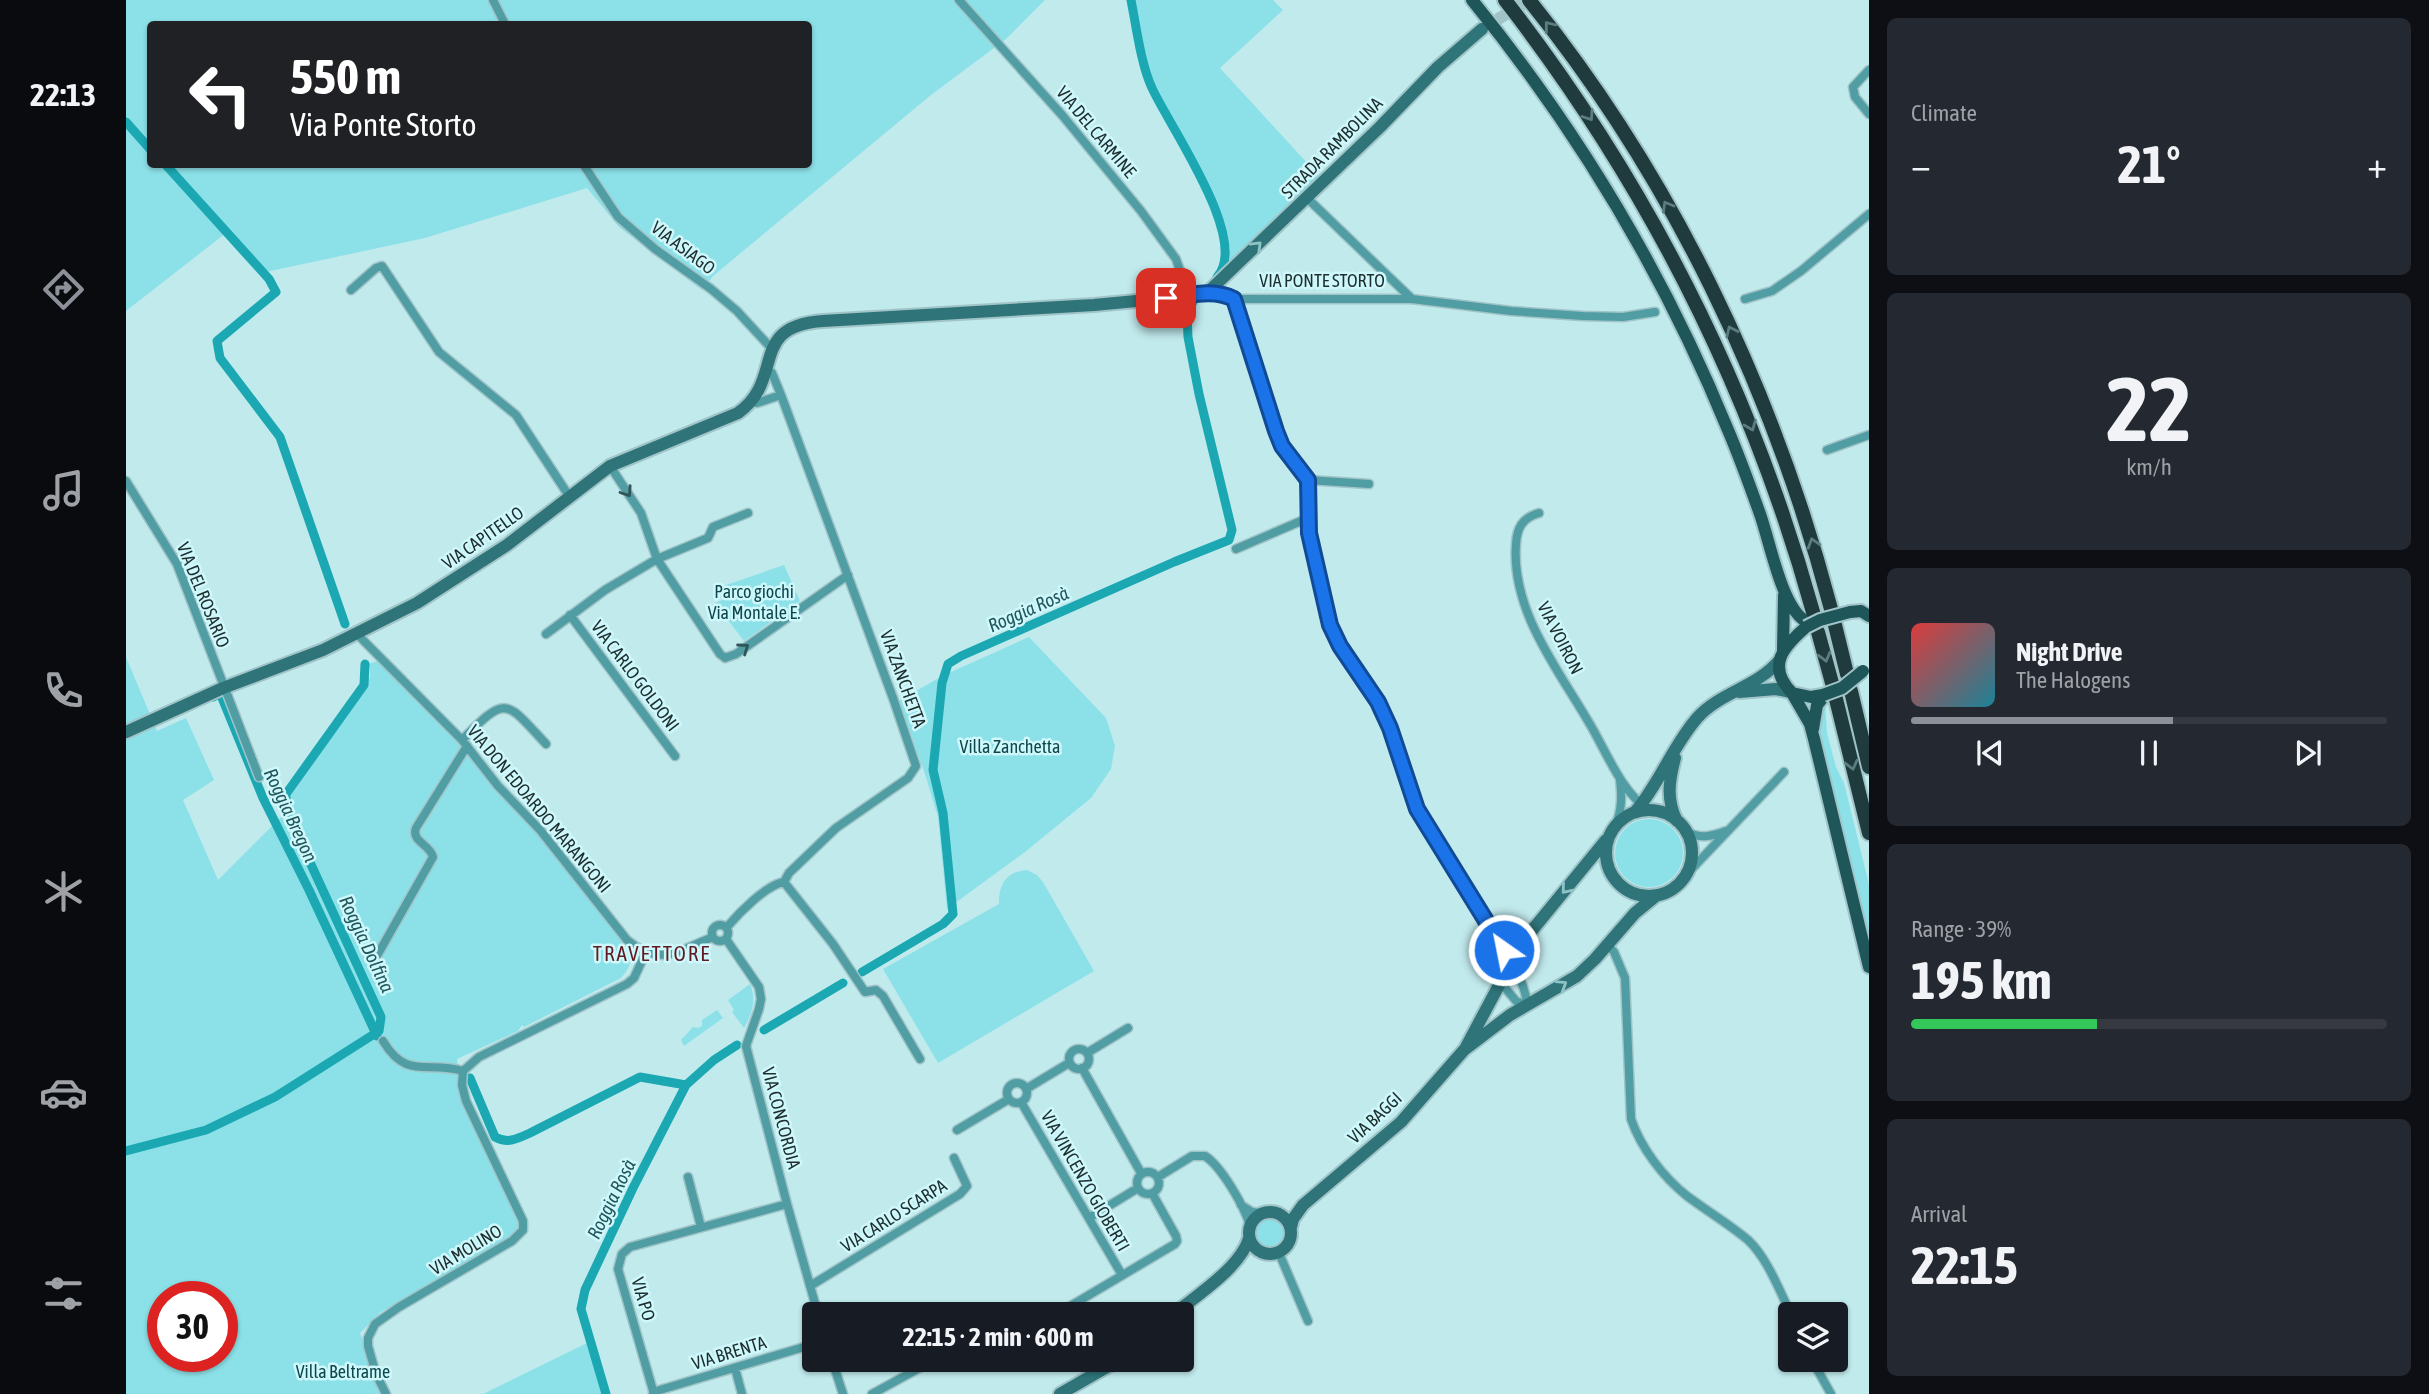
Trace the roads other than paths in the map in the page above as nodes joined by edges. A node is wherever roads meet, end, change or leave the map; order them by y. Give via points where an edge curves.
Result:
1 (493, 0) edge
2 (959, 0) edge
3 (1472, 0) edge
4 (1497, 0) edge
5 (1505, 0) edge
6 (1529, 0) edge
7 (504, 21) edge
8 (1482, 29) tunnel mouth
9 (1550, 60) junction
10 (1869, 70) edge
11 (1869, 114) edge
12 (586, 168) edge
13 (1307, 198) junction
14 (1869, 214) edge
15 (351, 290) dead end
16 (1208, 293) junction
17 (1189, 296) junction
18 (1234, 299) junction
19 (1412, 299) junction
20 (1745, 299) dead end
21 (1655, 312) dead end
22 (772, 349) junction
23 (767, 370) junction
24 (781, 395) junction
25 (752, 401) junction
26 (1869, 435) edge
27 (1827, 450) dead end
28 (610, 466) junction
29 (1308, 480) junction
30 (126, 481) edge
31 (1369, 484) dead end
32 (569, 496) junction
33 (748, 513) dead end
34 (1539, 513) dead end
35 (1308, 519) junction
36 (1236, 549) dead end
37 (657, 559) junction
38 (848, 575) junction
39 (1784, 591) junction
40 (1831, 608) dead end
41 (1867, 613) edge
42 (570, 615) junction
43 (1812, 622) junction
44 (1835, 625) dead end
45 (356, 634) junction
46 (546, 634) dead end
47 (1781, 656) junction
48 (1866, 668) edge
49 (1847, 674) dead end
50 (223, 688) junction
51 (1851, 691) dead end
52 (1735, 692) junction
53 (1792, 693) junction
54 (1828, 694) junction
55 (126, 732) edge
56 (1680, 740) junction
57 (1814, 740) junction
58 (464, 743) junction
59 (546, 744) dead end
60 (675, 756) dead end
61 (1869, 768) edge
62 (1784, 772) dead end
63 (1620, 776) junction
64 (259, 777) dead end
65 (1653, 787) junction
66 (1629, 790) junction
67 (1642, 809) junction
68 (1681, 826) junction
69 (1729, 830) junction
70 (1612, 832) junction
71 (1869, 833) edge
72 (1683, 878) junction
73 (784, 881) junction
74 (1657, 895) junction
75 (727, 927) junction
76 (713, 937) junction
77 (726, 939) junction
78 (1608, 945) junction
79 (646, 952) junction
80 (378, 954) dead end
81 (1511, 961) junction
82 (1869, 967) edge
83 (1499, 981) junction
84 (1528, 1004) junction
85 (1128, 1028) dead end
86 (383, 1041) dead end
87 (1464, 1050) junction
88 (1087, 1053) junction
89 (920, 1059) dead end
90 (1069, 1063) junction
91 (1082, 1068) junction
92 (463, 1071) junction
93 (1026, 1089) junction
94 (1009, 1099) junction
95 (1021, 1102) junction
96 (957, 1130) dead end
97 (954, 1158) dead end
98 (1141, 1173) junction
99 (688, 1177) dead end
100 (1157, 1177) junction
101 (1138, 1188) junction
102 (1152, 1193) junction
103 (1239, 1203) junction
104 (787, 1204) junction
105 (1303, 1205) junction
106 (1261, 1213) junction
107 (1280, 1214) junction
108 (1089, 1218) junction
109 (701, 1227) junction
110 (1291, 1227) junction
111 (1249, 1232) junction
112 (1262, 1253) junction
113 (1279, 1253) junction
114 (1236, 1262) junction
115 (1122, 1275) junction
116 (810, 1286) junction
117 (815, 1302) edge
118 (1077, 1302) edge
119 (1188, 1302) edge
120 (1785, 1302) edge
121 (1308, 1321) dead end
122 (802, 1348) edge
123 (735, 1368) junction
124 (836, 1372) edge
125 (912, 1372) edge
126 (1098, 1372) edge
127 (1819, 1372) edge
128 (654, 1393) edge
129 (386, 1394) edge
130 (742, 1394) edge
131 (843, 1394) edge
132 (872, 1394) edge
133 (1060, 1394) edge
134 (1831, 1394) edge

1 - 7 street
2 - 17 street, VIA DEL CARMINE via 1141,211 1175,259
3 - 39 main road via 1578,145 1681,324 1738,455
4 - 9 highway
5 - 9 highway
40 -> 6 highway via 1776,434 1714,293 1629,142
8 - 13 main road, STRADA RAMBOLINA
9 -> 43 highway via 1628,177 1712,335 1769,474
10 - 11 street via 1853,87
12 - 22 street, VIA ASIAGO via 618,217 737,312
16 -> 13 main road, STRADA RAMBOLINA
13 - 19 street
14 - 20 street via 1772,291
15 - 32 street via 382,266 439,352 516,415
16 - 17 main road, VIA PONTE STORTO
16 - 18 street, VIA PONTE STORTO
17 - 22 main road, VIA PONTE STORTO via 810,322 795,325
18 - 19 street, VIA PONTE STORTO
18 - 29 street via 1282,446
19 - 21 street, VIA PONTE STORTO via 1583,316
22 - 23 main road
23 - 24 street, VIA ZANCHETTA
23 - 25 main road
24 - 25 street, VIA CAPITELLO
24 - 38 street, VIA ZANCHETTA
25 - 28 main road, VIA CAPITELLO via 738,413
26 - 27 street
28 - 32 main road, VIA CAPITELLO
28 -> 37 street via 644,519
29 - 31 street
29 - 35 street
30 - 50 street, VIA DEL ROSARIO via 177,565
32 - 45 main road, VIA CAPITELLO via 463,575
33 - 37 street, VIA CARLO GOLDONI via 713,527 708,538
34 - 63 street, VIA VOIRON via 1527,516 1517,530 1516,572 1522,597 1550,658
35 - 36 street
35 - 81 street via 1330,625 1378,702 1417,809
37 -> 38 street via 725,657 736,654
37 - 42 street, VIA CARLO GOLDONI
38 - 73 street, VIA ZANCHETTA via 916,766 908,778 836,828
39 - 43 main road via 1795,611
39 - 47 main road
41 - 43 main road, bridge via 1850,612
42 - 46 street, VIA CARLO GOLDONI
42 - 60 street, VIA CARLO GOLDONI
43 - 47 main road
43 -> 54 highway
44 - 49 highway
45 - 50 main road, VIA CAPITELLO
45 - 58 street, VIA DON EDOARDO MARANGONI
47 - 52 main road, VIA BAGGI via 1760,678
47 - 53 main road via 1781,677
48 - 54 main road, bridge
50 - 55 main road, VIA CAPITELLO
50 - 64 street
51 - 61 highway
52 - 53 main road, VIA BAGGI via 1776,689
52 - 56 main road, VIA BAGGI via 1699,716
53 - 54 main road
53 - 57 main road
54 - 57 main road via 1817,705
54 -> 71 highway
56 - 65 main road, VIA BAGGI
56 - 68 main road, VIA BAGGI via 1669,791 1670,808
57 - 82 main road
58 - 59 street via 486,715 499,707 511,708
58 - 79 street, VIA DON EDOARDO MARANGONI via 627,940
58 - 80 street via 414,833 433,857
62 - 69 street, VIA BAGGI
63 - 66 street, VIA VOIRON
63 - 70 street, VIA VOIRON via 1621,813
65 - 66 street via 1645,792
65 - 67 main road, VIA BAGGI
66 - 67 street, VIA VOIRON
67 - 68 main road via 1669,815
67 - 70 main road, VIA BAGGI
68 - 69 street via 1696,836
68 - 72 main road, VIA BAGGI via 1692,855
69 - 72 street, VIA BAGGI
70 - 74 main road via 1606,859 1616,880 1634,893
70 -> 81 main road, VIA BAGGI
72 - 74 main road, VIA BAGGI
73 - 75 street, VIA ZANCHETTA via 740,912
73 - 89 street via 864,992 876,990 883,996
74 - 78 main road, VIA BAGGI
75 - 76 street via 719,924 712,930
75 - 77 street
76 - 77 street
76 - 79 street via 675,954
77 - 104 street, VIA CONCORDIA via 759,987 759,1009 746,1046
84 -> 78 main road, VIA BAGGI via 1577,976
78 - 120 street via 1625,978 1631,1119 1637,1136 1684,1194 1749,1241
79 - 92 street via 627,984 479,1057
81 - 83 main road, VIA BAGGI
81 - 84 street
83 - 84 street via 1517,1002
83 - 87 main road, VIA BAGGI
84 - 87 main road, VIA BAGGI
85 - 88 street
86 - 92 street via 404,1065
87 - 105 main road, VIA BAGGI via 1401,1122
88 - 90 street via 1072,1051
88 - 91 street via 1088,1063
90 - 91 street
90 - 93 street
91 - 98 street
92 - 129 street, VIA MOLINO via 466,1101 523,1221 523,1230 375,1324 368,1346
93 - 94 street via 1021,1083 1012,1084
93 - 95 street
94 - 95 street
94 - 96 street
95 - 108 street, VIA VINCENZO GIOBERTI
97 - 116 street, VIA CARLO SCARPA via 967,1186 960,1195
98 - 100 street via 1149,1171
98 - 101 street
99 - 109 street
100 - 102 street via 1159,1186
100 - 103 street via 1192,1156 1205,1156
101 - 102 street
101 - 108 street
102 - 115 street via 1177,1241
103 - 106 street
103 - 111 street
104 - 109 street, VIA PO
104 - 116 street, VIA CONCORDIA
105 - 107 main road, VIA BAGGI
105 - 110 main road, VIA BAGGI
106 - 107 main road, VIA BAGGI
106 - 111 main road
107 - 110 main road
108 - 115 street, VIA VINCENZO GIOBERTI
109 - 128 street, VIA PO via 630,1247 618,1262
110 - 113 main road, VIA BAGGI via 1291,1239
111 - 112 main road via 1254,1247
111 - 114 main road via 1247,1246
112 - 113 main road
112 - 114 main road
113 - 121 street
114 - 119 main road
115 - 118 street
116 - 117 street, VIA CONCORDIA
122 - 123 street, VIA BRENTA
123 - 128 street, VIA BRENTA
123 - 130 street
124 - 131 street
125 - 132 street
126 - 133 main road
127 - 134 street

